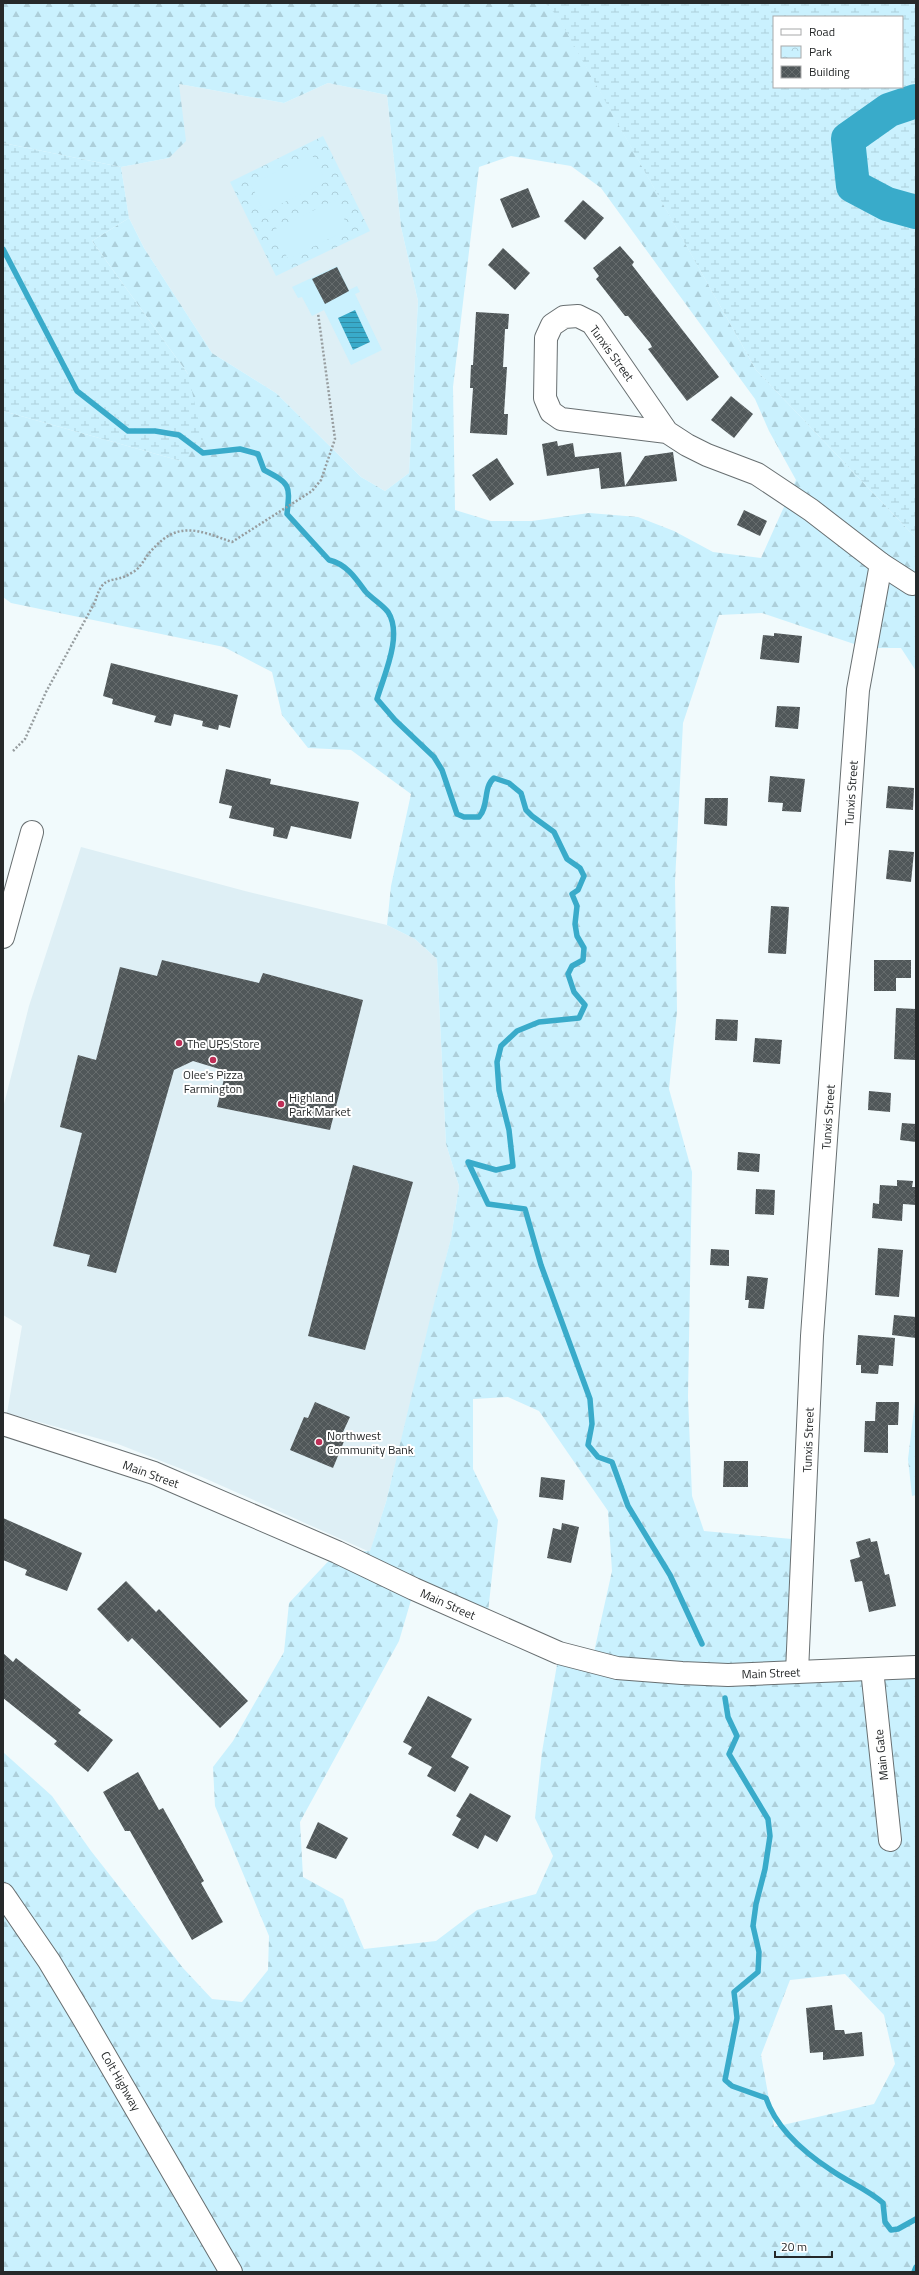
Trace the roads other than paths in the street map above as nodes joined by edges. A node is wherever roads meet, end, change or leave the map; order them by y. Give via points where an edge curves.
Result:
1 (667, 432) junction
2 (880, 564) junction
3 (912, 584) dead end
4 (32, 832) dead end
5 (3, 937) edge
6 (3, 1424) edge
7 (916, 1667) edge
8 (872, 1669) junction
9 (797, 1672) junction
10 (890, 1840) dead end
11 (3, 1894) edge
12 (231, 2272) edge

1 - 1 main road, Tunxis Street via 561,419 550,412 545,398 546,338 552,325 564,317 578,316 592,323
1 - 2 main road, Tunxis Street via 706,455 757,474 811,510
2 - 3 main road, Tunxis Street
2 - 9 main road, Tunxis Street via 858,690 812,1336
4 - 5 main road
6 - 9 main road, Main Street via 154,1473 336,1552 559,1654 617,1668 682,1673 728,1675
7 - 8 main road, Main Street
8 - 9 main road, Main Street
8 - 10 main road, Main Gate
11 - 12 main road, Colt Highway via 49,1961

